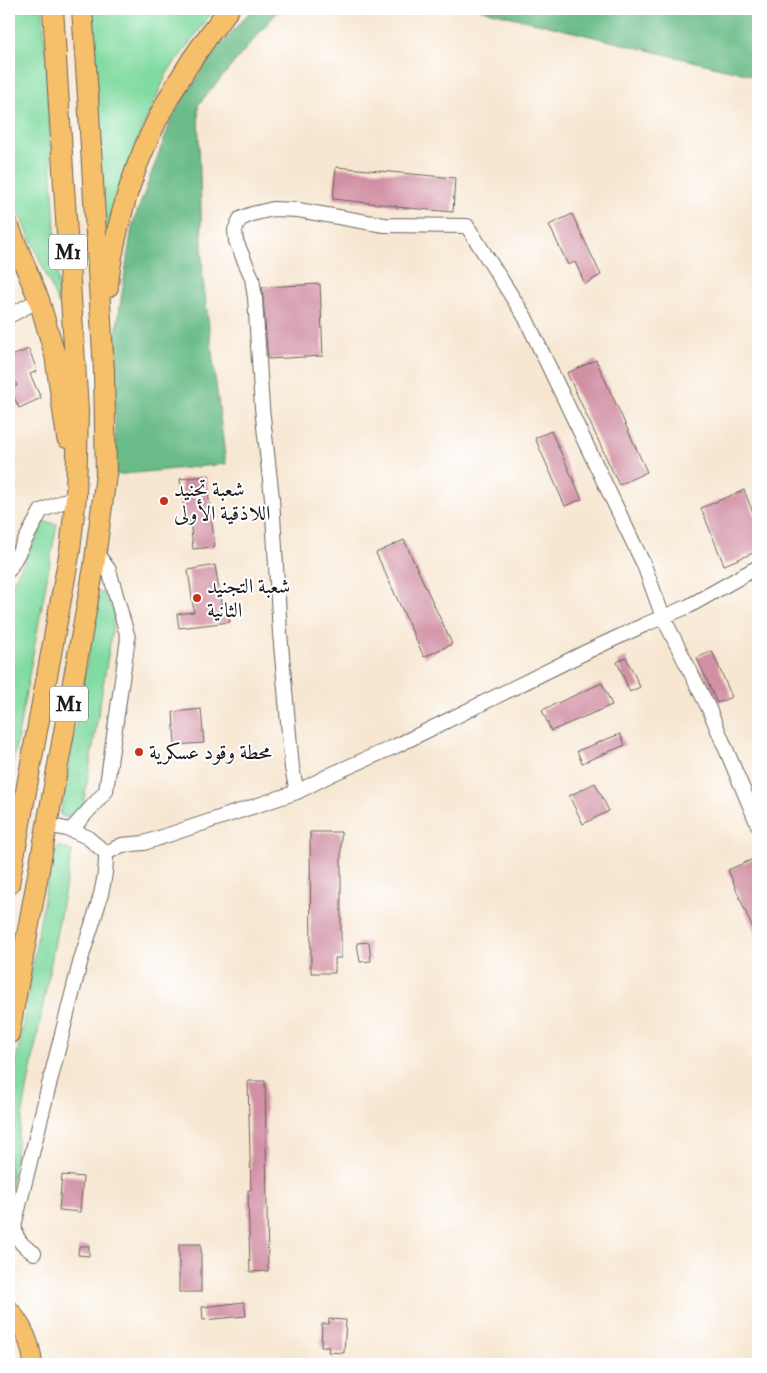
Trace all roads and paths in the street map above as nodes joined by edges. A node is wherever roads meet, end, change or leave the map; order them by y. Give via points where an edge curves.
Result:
1 (52, 9) edge
2 (82, 9) edge
3 (230, 9) edge
4 (9, 227) edge
5 (39, 300) junction
6 (9, 316) edge
7 (104, 372) junction
8 (76, 496) junction
9 (96, 552) junction
10 (758, 567) edge
11 (9, 570) edge
12 (662, 617) junction
13 (297, 792) junction
14 (47, 825) junction
15 (758, 825) edge
16 (71, 830) junction
17 (12, 849) edge
18 (106, 853) junction
19 (9, 884) edge
20 (9, 1034) edge
21 (34, 1253) dead end
22 (9, 1309) edge
23 (34, 1364) edge

1 - 8 highway, M1 via 78,411
2 - 7 highway, M1
3 - 7 highway via 185,69 139,156 121,216 109,278
4 - 5 highway
5 - 6 street
5 - 8 highway via 56,355
7 - 9 highway, M1 via 106,475
8 - 11 street via 41,511
8 - 17 highway, M1 via 70,550
9 - 14 highway, M1
9 - 16 street via 109,570 128,638 106,791
10 - 12 street via 689,606
12 - 13 street
12 - 13 street via 644,565 525,316 468,226 384,225 298,210 272,209 240,219 235,230 236,241 252,278 255,298 280,633
12 - 15 street via 709,709
13 - 18 street
14 - 16 street
14 - 20 highway, M1
16 - 18 street via 87,837
17 - 19 highway, M1
18 - 21 street via 104,883 15,1222 18,1238
22 - 23 main road via 18,1319 31,1348

